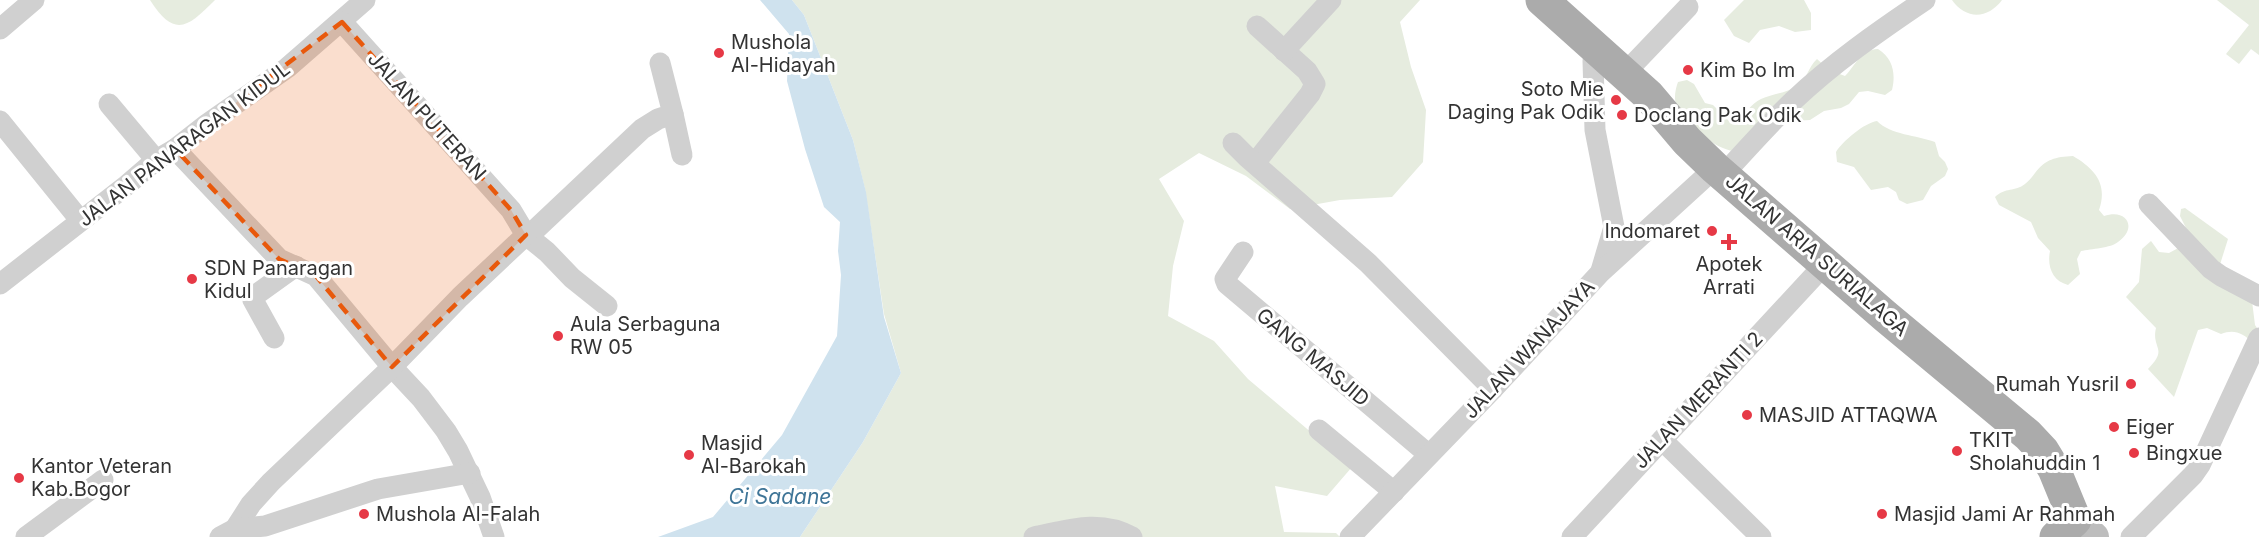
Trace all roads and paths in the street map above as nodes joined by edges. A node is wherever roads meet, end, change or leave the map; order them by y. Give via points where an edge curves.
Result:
1 (34, 0) edge
2 (365, 0) edge
3 (1331, 0) edge
4 (1925, 0) edge
5 (1546, 1) edge
6 (1688, 7) dead end
7 (342, 22) junction
8 (1257, 26) dead end
9 (0, 29) edge
10 (1284, 51) junction
11 (1599, 52) junction
12 (660, 63) dead end
13 (1624, 74) junction
14 (109, 104) dead end
15 (674, 114) junction
16 (0, 121) edge
17 (1233, 143) dead end
18 (175, 150) junction
19 (682, 155) dead end
20 (1259, 158) dead end
21 (156, 160) junction
22 (1719, 171) junction
23 (2149, 204) dead end
24 (80, 220) junction
25 (526, 234) junction
26 (1243, 252) dead end
27 (1825, 264) junction
28 (296, 266) junction
29 (1601, 272) junction
30 (0, 284) edge
31 (2259, 296) edge
32 (607, 306) dead end
33 (274, 338) dead end
34 (2259, 338) edge
35 (392, 368) junction
36 (1492, 389) junction
37 (1319, 430) dead end
38 (1662, 440) junction
39 (1428, 454) junction
40 (470, 473) junction
41 (103, 480) dead end
42 (1394, 492) junction
43 (2075, 531) edge
44 (228, 533) edge
45 (1751, 534) edge
46 (26, 537) edge
47 (494, 537) edge
48 (1034, 537) edge
49 (1132, 537) edge
50 (1350, 537) edge
51 (1572, 537) edge
52 (2131, 537) edge

1 - 9 street
2 - 7 street, JALAN PANARAGAN KIDUL
3 - 10 street
4 - 22 street, JALAN WANAJAYA via 1814,83
5 - 11 main road, JALAN ARIA SURIALAGA
6 - 13 street
7 - 18 street, JALAN PANARAGAN KIDUL via 287,68
7 - 25 street, JALAN PUTERAN via 511,210
8 - 10 street
10 - 20 street via 1307,71 1315,84
11 - 13 main road, JALAN ARIA SURIALAGA
11 - 29 street via 1593,61 1595,130 1614,227
12 - 15 street
13 - 22 main road, JALAN ARIA SURIALAGA
14 - 21 street
15 - 19 street
15 - 25 street via 642,129
16 - 24 street
17 - 36 street via 1368,263
18 - 21 street, JALAN PANARAGAN KIDUL
18 - 28 street via 279,259
21 - 24 street, JALAN PANARAGAN KIDUL
22 - 27 main road, JALAN ARIA SURIALAGA
22 - 29 street, JALAN WANAJAYA
23 - 31 street via 2211,268
24 - 30 street, JALAN PANARAGAN KIDUL
25 - 32 street, JALAN PUTERAN
25 - 35 street
26 - 39 street, GANG MASJID via 1225,279 1227,284
27 - 38 street, JALAN MERANTI 2
27 - 43 main road, JALAN ARIA SURIALAGA via 2043,451 2054,469
28 - 33 street via 253,300
28 - 35 street via 316,276
29 - 36 street, JALAN WANAJAYA
34 - 52 street via 2193,475
35 - 40 street via 446,431
35 - 44 street via 271,482
36 - 39 street, JALAN WANAJAYA
37 - 42 street
38 - 45 street
38 - 51 street, JALAN MERANTI 2
39 - 42 street, JALAN WANAJAYA
40 - 44 street via 378,489 265,526
40 - 47 street
41 - 46 street
42 - 50 street, JALAN WANAJAYA
48 - 49 street via 1092,525

